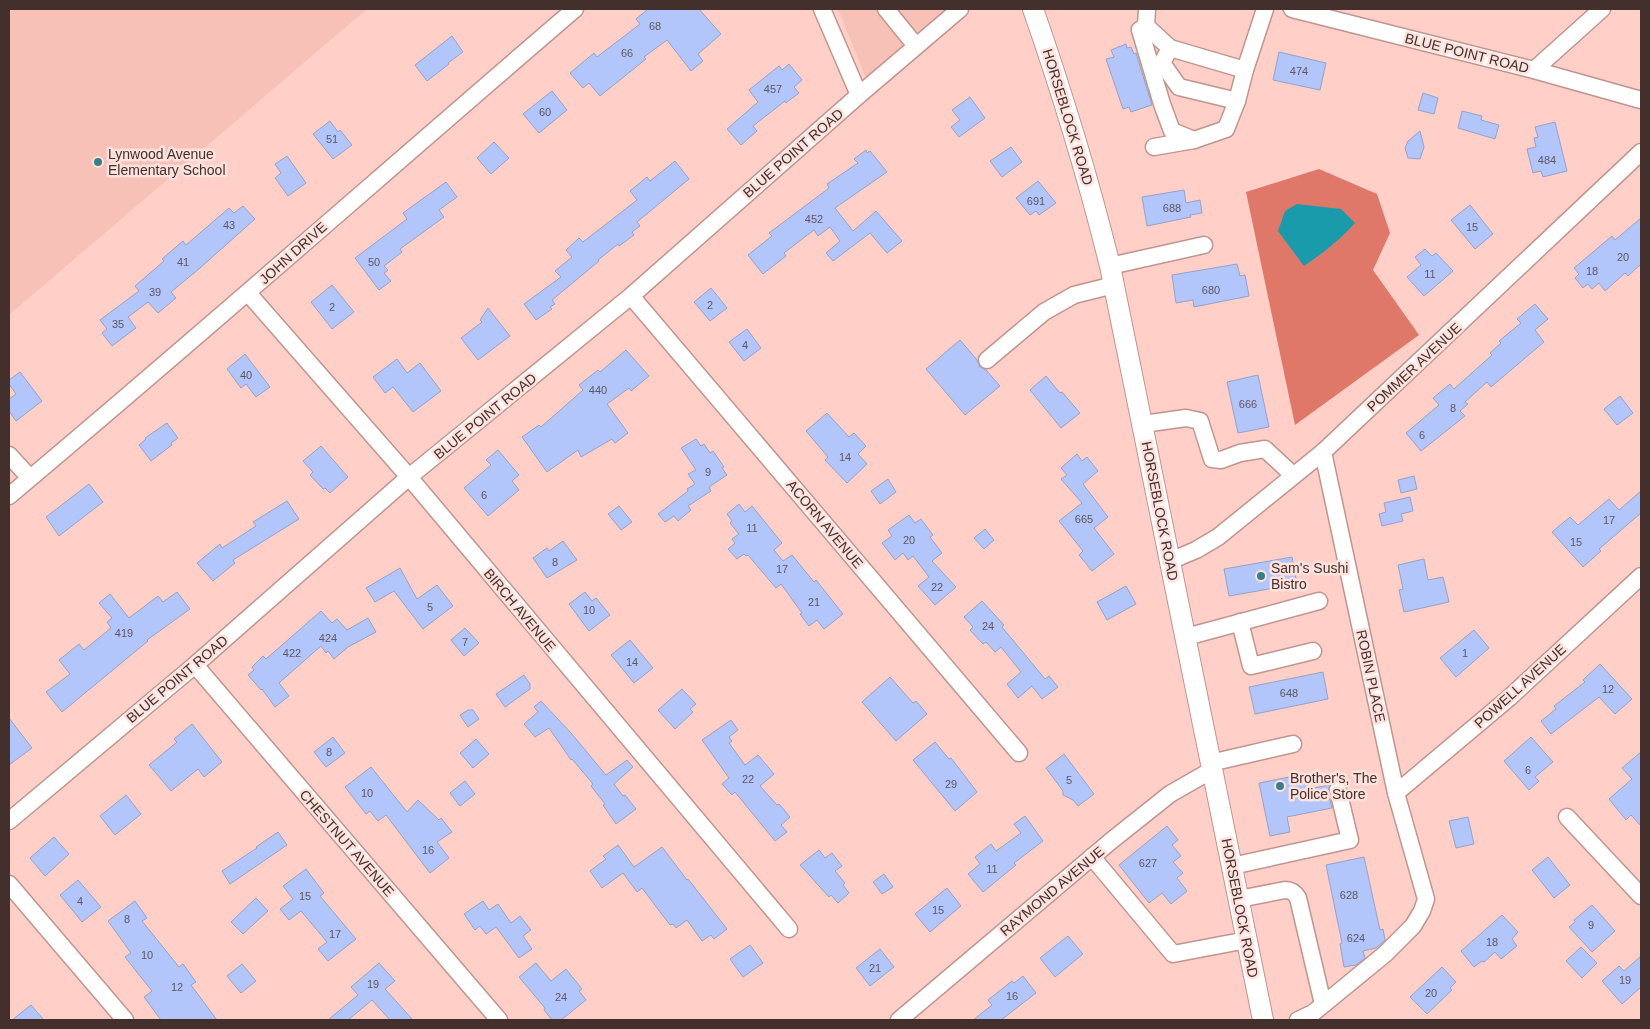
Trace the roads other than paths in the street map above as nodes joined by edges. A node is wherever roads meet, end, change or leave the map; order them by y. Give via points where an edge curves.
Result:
1 (575, 9) edge
2 (822, 9) edge
3 (886, 9) edge
4 (960, 9) edge
5 (1033, 9) edge
6 (1147, 9) edge
7 (1265, 9) edge
8 (1292, 9) edge
9 (1602, 9) edge
10 (1146, 26) junction
11 (916, 46) junction
12 (1170, 48) junction
13 (1245, 70) junction
14 (1534, 70) junction
15 (859, 95) junction
16 (1641, 100) edge
17 (1237, 101) junction
18 (1194, 140) junction
19 (1154, 147) dead end
20 (1641, 152) edge
21 (1204, 245) dead end
22 (1112, 275) junction
23 (248, 293) junction
24 (631, 296) junction
25 (987, 360) dead end
26 (1143, 424) junction
27 (1323, 452) junction
28 (9, 455) edge
29 (1293, 475) junction
30 (409, 477) junction
31 (30, 478) junction
32 (9, 496) edge
33 (1170, 561) junction
34 (1641, 576) edge
35 (1319, 601) dead end
36 (1240, 622) junction
37 (1186, 637) junction
38 (1313, 652) dead end
39 (195, 665) junction
40 (1292, 744) dead end
41 (1018, 753) dead end
42 (1211, 766) junction
43 (1338, 790) dead end
44 (1396, 793) junction
45 (1567, 817) dead end
46 (9, 821) edge
47 (1092, 857) junction
48 (1232, 866) junction
49 (9, 884) edge
50 (1641, 896) edge
51 (1239, 899) junction
52 (789, 929) dead end
53 (1247, 940) junction
54 (1324, 1004) junction
55 (126, 1020) edge
56 (499, 1020) edge
57 (899, 1020) edge
58 (1263, 1020) edge
59 (1298, 1020) edge

1 - 23 street, JOHN DRIVE
2 - 15 street
3 - 11 street
4 - 11 street, BLUE POINT ROAD
5 - 22 main road, HORSEBLOCK ROAD via 1059,81
6 - 10 street
7 - 13 street
8 - 14 street, BLUE POINT ROAD
9 - 14 street
10 - 12 street
10 - 18 street via 1140,30 1172,131
11 - 15 street, BLUE POINT ROAD
12 - 13 street
12 - 17 street via 1162,63 1179,87
13 - 17 street
14 - 16 street, BLUE POINT ROAD
15 - 24 street, BLUE POINT ROAD
17 - 18 street via 1226,129
18 - 19 street
20 - 27 street, POMMER AVENUE
21 - 22 street
22 - 25 street via 1044,312
22 - 26 main road, HORSEBLOCK ROAD
23 - 30 street, BIRCH AVENUE
23 - 31 street, JOHN DRIVE
24 - 30 street, BLUE POINT ROAD
24 - 41 street, ACORN AVENUE
26 - 29 street via 1186,418 1200,421 1212,459 1221,460 1240,452 1264,448
26 - 33 main road, HORSEBLOCK ROAD
27 - 29 street, POMMER AVENUE
27 - 44 street, ROBIN PLACE
28 - 31 street
29 - 33 street, POMMER AVENUE via 1218,537
30 - 39 street, BLUE POINT ROAD
30 - 52 street, BIRCH AVENUE
31 - 32 street, JOHN DRIVE
33 - 37 main road, HORSEBLOCK ROAD
34 - 44 street, POWELL AVENUE via 1509,698
35 - 36 street
36 - 37 street
36 - 38 street via 1251,666
37 - 42 main road, HORSEBLOCK ROAD
39 - 46 street, BLUE POINT ROAD
39 - 56 street, CHESTNUT AVENUE
40 - 42 street, RAYMOND AVENUE
42 - 47 street, RAYMOND AVENUE via 1170,794
42 - 48 main road, HORSEBLOCK ROAD
43 - 48 street via 1350,840
44 - 54 street, ROBIN PLACE via 1426,899 1408,931 1375,963
45 - 50 street
47 - 53 street via 1173,954
47 - 57 street, RAYMOND AVENUE
48 - 51 main road, HORSEBLOCK ROAD
49 - 55 street
51 - 53 main road, HORSEBLOCK ROAD
51 - 54 street via 1285,890 1296,895
53 - 58 main road, HORSEBLOCK ROAD
54 - 59 street

